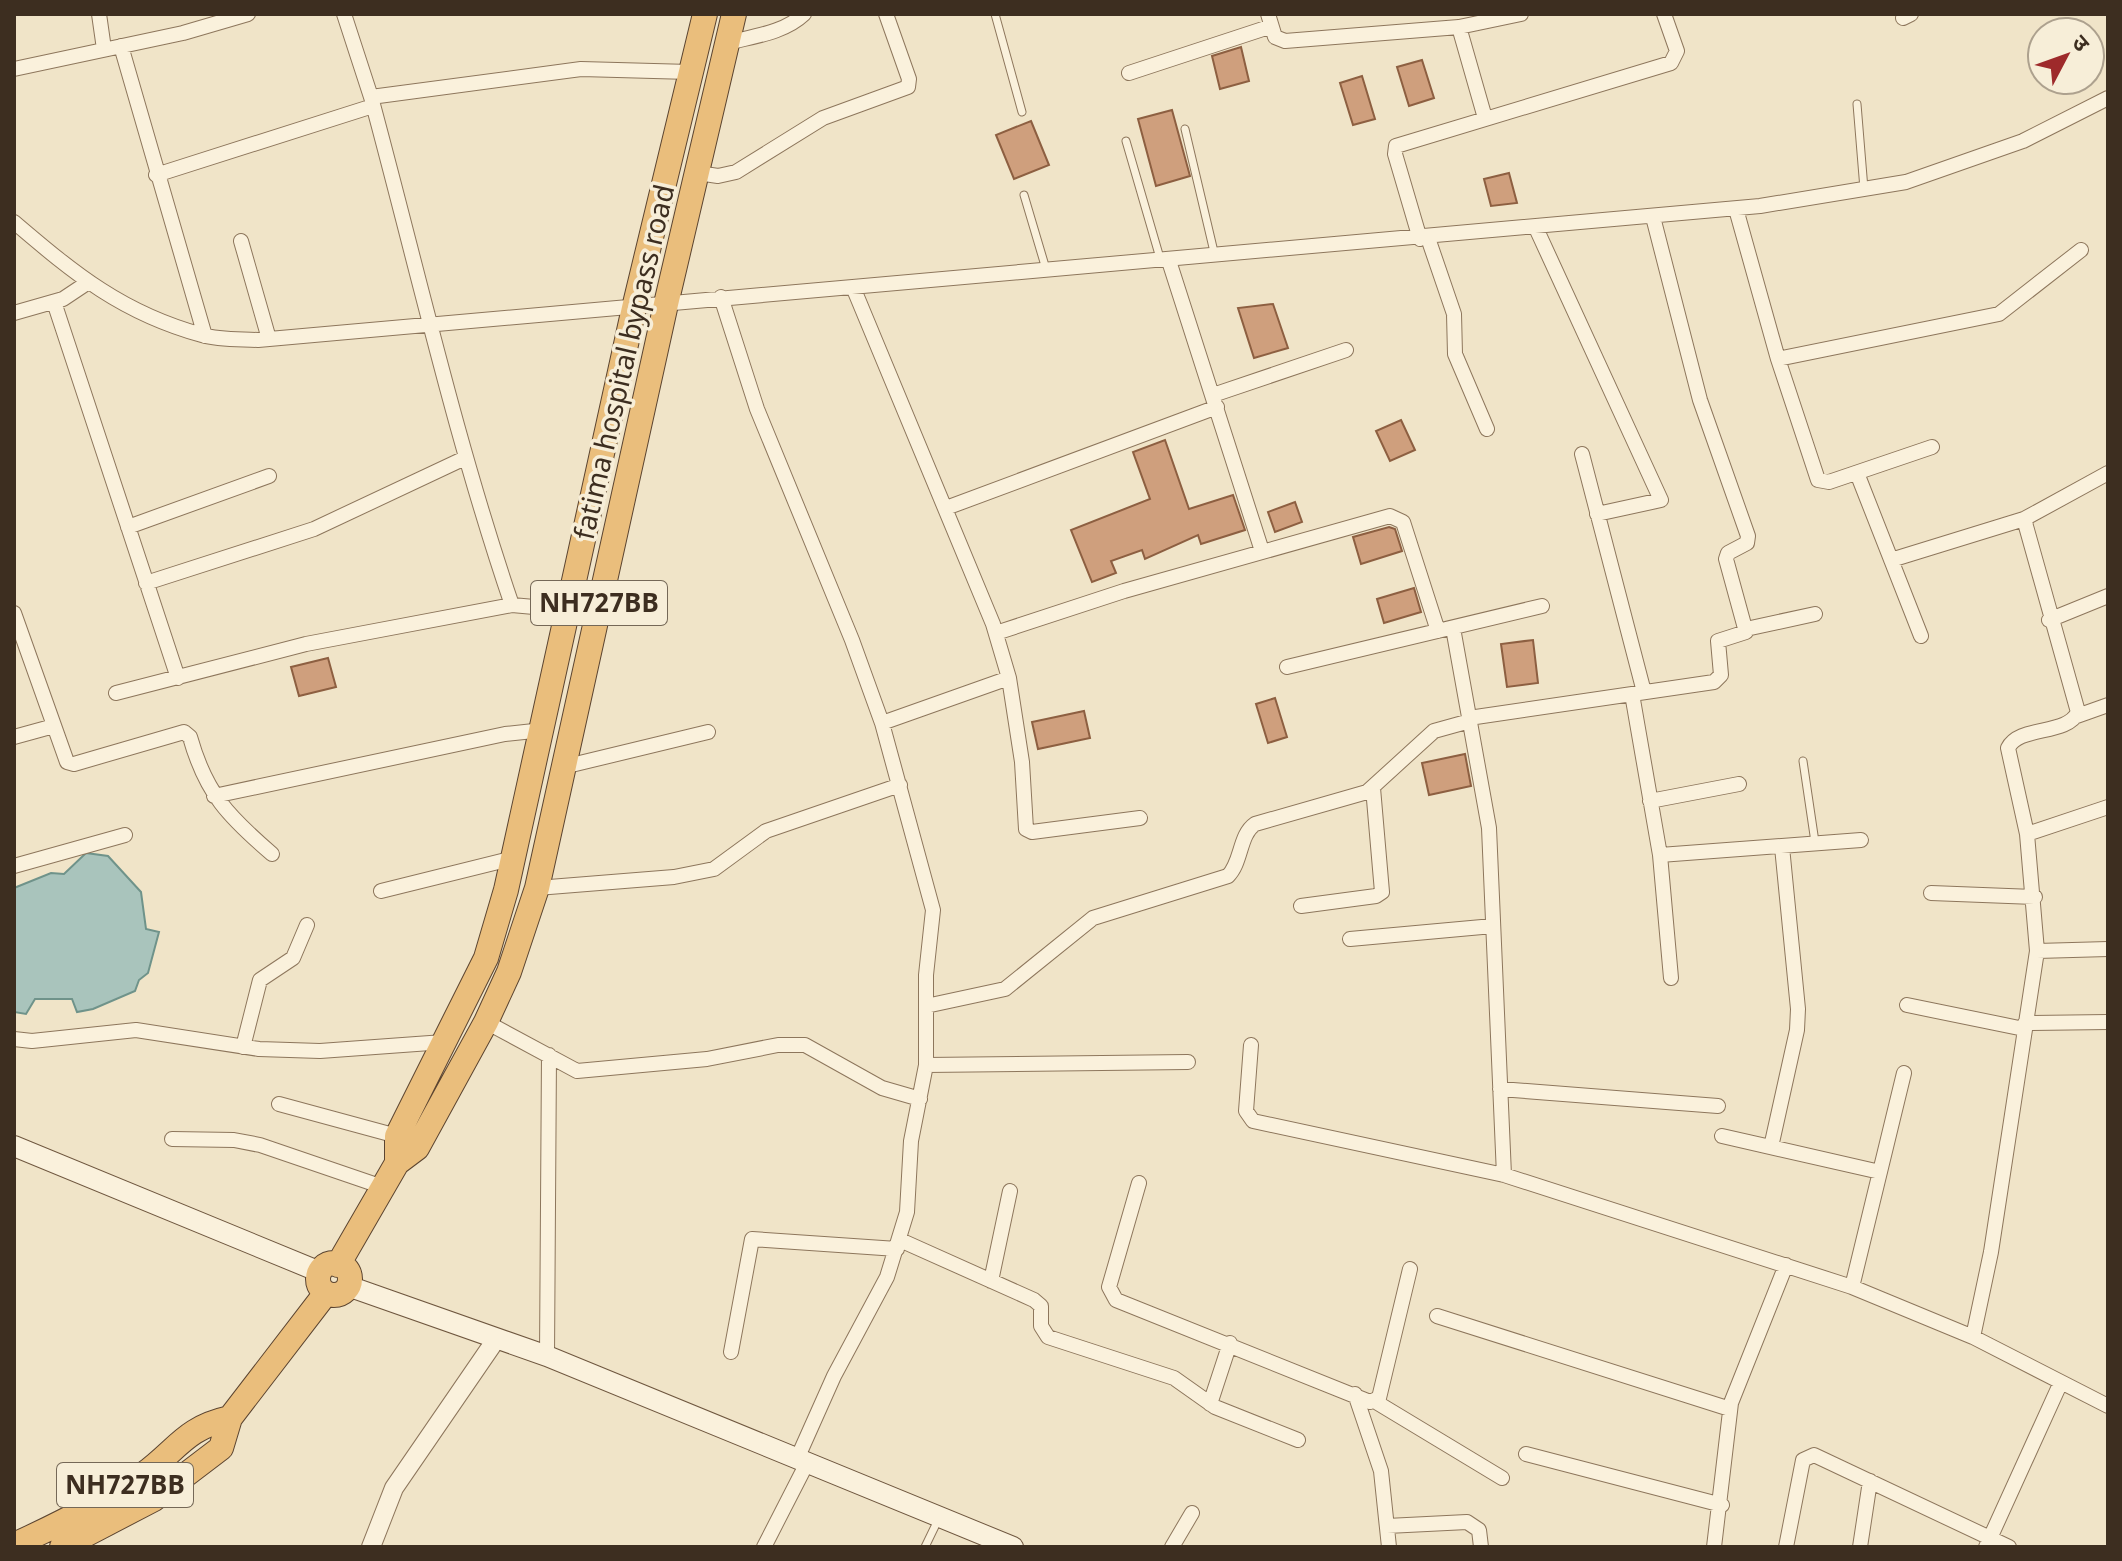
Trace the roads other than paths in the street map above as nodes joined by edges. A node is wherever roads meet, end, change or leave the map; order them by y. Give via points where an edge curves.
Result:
1 (99, 14) edge
2 (248, 14) edge
3 (344, 14) edge
4 (705, 14) edge
5 (734, 14) edge
6 (804, 14) edge
7 (886, 14) edge
8 (995, 14) edge
9 (1521, 14) edge
10 (1664, 14) edge
11 (1268, 21) edge
12 (1459, 27) junction
13 (727, 43) junction
14 (121, 46) junction
15 (104, 49) junction
16 (14, 69) edge
17 (690, 72) junction
18 (1129, 73) dead end
19 (2108, 98) edge
20 (372, 101) junction
21 (1857, 104) dead end
22 (1022, 112) dead end
23 (1485, 118) junction
24 (1185, 129) dead end
25 (1126, 141) dead end
26 (698, 173) junction
27 (156, 175) junction
28 (1864, 189) junction
29 (1024, 195) dead end
30 (1736, 209) junction
31 (1653, 217) junction
32 (14, 222) edge
33 (1536, 228) junction
34 (1424, 238) junction
35 (241, 241) dead end
36 (2081, 250) dead end
37 (1215, 257) junction
38 (1165, 261) junction
39 (1047, 271) junction
40 (87, 283) junction
41 (853, 287) junction
42 (721, 297) junction
43 (54, 302) junction
44 (666, 304) junction
45 (634, 308) junction
46 (14, 313) edge
47 (427, 324) junction
48 (205, 336) junction
49 (269, 339) junction
50 (1346, 350) dead end
51 (1778, 359) junction
52 (1215, 401) junction
53 (1487, 429) dead end
54 (1932, 447) dead end
55 (1582, 454) dead end
56 (465, 458) junction
57 (1857, 473) junction
58 (2108, 473) edge
59 (269, 476) dead end
60 (946, 508) junction
61 (1597, 514) junction
62 (2024, 519) junction
63 (587, 520) junction
64 (616, 526) junction
65 (128, 527) junction
66 (1262, 551) junction
67 (1891, 560) junction
68 (146, 583) junction
69 (2108, 596) edge
70 (512, 605) junction
71 (1542, 606) dead end
72 (567, 610) junction
73 (14, 613) edge
74 (1815, 614) dead end
75 (2049, 620) junction
76 (1453, 628) junction
77 (1746, 629) junction
78 (1438, 631) junction
79 (996, 633) junction
80 (1921, 636) dead end
81 (1287, 667) dead end
82 (178, 678) junction
83 (1009, 678) junction
84 (116, 693) dead end
85 (1638, 693) junction
86 (2108, 705) edge
87 (2077, 716) junction
88 (1469, 719) junction
89 (882, 723) junction
90 (54, 726) junction
91 (543, 730) junction
92 (708, 732) dead end
93 (14, 737) edge
94 (1803, 761) dead end
95 (563, 767) junction
96 (1739, 784) dead end
97 (900, 785) junction
98 (1373, 788) junction
99 (214, 796) junction
100 (1650, 801) junction
101 (2108, 807) edge
102 (1140, 818) dead end
103 (2027, 834) junction
104 (125, 835) dead end
105 (1861, 840) dead end
106 (1815, 844) junction
107 (1782, 847) junction
108 (272, 854) dead end
109 (1660, 855) junction
110 (514, 858) junction
111 (14, 866) edge
112 (537, 888) junction
113 (381, 891) dead end
114 (1931, 893) dead end
115 (2035, 897) junction
116 (1301, 906) dead end
117 (307, 925) dead end
118 (1493, 926) junction
119 (1350, 939) dead end
120 (2108, 949) edge
121 (2037, 951) junction
122 (1671, 978) dead end
123 (1907, 1005) dead end
124 (926, 1006) junction
125 (486, 1022) junction
126 (2108, 1022) edge
127 (2024, 1026) junction
128 (14, 1039) edge
129 (444, 1042) junction
130 (1251, 1045) dead end
131 (243, 1047) junction
132 (549, 1055) junction
133 (1188, 1062) dead end
134 (926, 1065) junction
135 (1904, 1073) dead end
136 (1500, 1089) junction
137 (920, 1099) junction
138 (279, 1104) dead end
139 (1718, 1106) dead end
140 (397, 1136) junction
141 (1722, 1136) dead end
142 (172, 1139) dead end
143 (14, 1146) edge
144 (1771, 1147) junction
145 (397, 1163) junction
146 (1880, 1172) junction
147 (1504, 1175) junction
148 (1139, 1183) dead end
149 (383, 1187) junction
150 (1010, 1191) dead end
151 (899, 1244) junction
152 (1786, 1265) junction
153 (1410, 1269) dead end
154 (333, 1279) junction
155 (991, 1281) junction
156 (1852, 1287) junction
157 (1437, 1316) dead end
158 (1973, 1337) junction
159 (497, 1338) junction
160 (1230, 1343) junction
161 (731, 1352) dead end
162 (547, 1356) junction
163 (2061, 1382) junction
164 (1355, 1394) junction
165 (1376, 1402) junction
166 (1210, 1404) junction
167 (2108, 1406) edge
168 (1730, 1409) junction
169 (230, 1418) junction
170 (1298, 1440) dead end
171 (1526, 1454) dead end
172 (802, 1461) junction
173 (1502, 1478) dead end
174 (1870, 1481) junction
175 (1722, 1505) junction
176 (1192, 1513) dead end
177 (939, 1517) junction
178 (1387, 1526) junction
179 (1987, 1542) edge
180 (14, 1545) edge
181 (62, 1547) edge
182 (371, 1547) edge
183 (764, 1547) edge
184 (925, 1547) edge
185 (1013, 1547) edge
186 (1172, 1547) edge
187 (1389, 1547) edge
188 (1481, 1547) edge
189 (1714, 1547) edge
190 (1786, 1547) edge
191 (1860, 1547) edge
192 (2009, 1547) edge

1 - 15 street
2 - 14 street
3 - 20 street
4 - 17 highway, fatima hospital bypass road / NH727BB
5 - 13 highway, fatima hospital bypass road / NH727BB
6 - 13 street via 793,24
7 - 26 street via 908,87 823,118 736,172
8 - 22 lane
9 - 12 street
10 - 23 street via 1677,51 1671,63
11 - 12 street via 1275,37 1285,41
11 - 18 street
12 - 23 street
13 - 26 highway, fatima hospital bypass road / NH727BB
14 - 15 street
14 - 27 street
15 - 16 street
17 - 20 street via 581,69
17 - 45 highway, fatima hospital bypass road / NH727BB
19 - 28 street via 2023,141 1906,182
20 - 27 street
20 - 47 street
21 - 28 lane
23 - 34 street via 1396,146
24 - 37 lane
25 - 38 lane
26 - 44 highway, fatima hospital bypass road / NH727BB
27 - 48 street
28 - 30 street
29 - 39 lane
30 - 31 street
30 - 51 street
31 - 33 street
31 - 77 street via 1700,400 1748,536 1747,543 1726,559
32 - 40 street
33 - 34 street
33 - 61 street via 1661,500
34 - 37 street
34 - 53 street via 1454,314 1455,354
35 - 49 street
36 - 51 street via 2012,307 1986,319
37 - 38 street
38 - 39 street
38 - 52 street
39 - 41 street
40 - 43 street
40 - 48 street via 149,316
41 - 42 street
41 - 60 street
42 - 44 street
42 - 89 street via 757,409
43 - 46 street
43 - 65 street
44 - 45 street
44 - 64 highway, fatima hospital bypass road / NH727BB
45 - 47 street
45 - 63 highway, fatima hospital bypass road / NH727BB
47 - 49 street
47 - 56 street
48 - 49 street
50 - 52 street
51 - 57 street via 1818,480
52 - 60 street
52 - 66 street
54 - 57 street
55 - 61 street
56 - 68 street via 314,529
56 - 70 street
57 - 67 street
58 - 62 street
59 - 65 street
60 - 79 street
61 - 85 street
62 - 67 street
62 - 75 street
63 - 64 highway
63 - 72 highway, fatima hospital bypass road / NH727BB
64 - 95 highway, fatima hospital bypass road / NH727BB
65 - 68 street
66 - 78 street via 1397,517
66 - 79 street
67 - 80 street
68 - 82 street
69 - 75 street
70 - 72 street
70 - 82 street via 306,644
71 - 76 street
72 - 91 highway, fatima hospital bypass road / NH727BB
73 - 90 street
74 - 77 street
75 - 87 street
76 - 78 street
76 - 88 street
77 - 85 street via 1718,641 1719,679
78 - 81 street
79 - 83 street
82 - 84 street
83 - 89 street
83 - 102 street via 1026,829
85 - 88 street
85 - 100 street
86 - 87 street
87 - 103 street via 2010,743
88 - 98 street via 1434,731
88 - 118 street via 1489,828
89 - 97 street
90 - 93 street
90 - 99 street via 63,757 74,764 184,732
91 - 99 street
91 - 110 highway, fatima hospital bypass road / NH727BB
92 - 95 street
94 - 106 lane
95 - 112 highway, fatima hospital bypass road / NH727BB
96 - 100 street
97 - 112 street via 766,831 714,869
97 - 124 street via 933,910
98 - 116 street via 1382,892
98 - 124 street via 1255,824 1228,876 1093,918 1005,989
99 - 108 street
100 - 109 street
101 - 103 street
103 - 115 street
104 - 111 street
105 - 106 street
106 - 107 street
107 - 109 street
107 - 144 street via 1798,1009
109 - 122 street
110 - 113 street
110 - 129 highway, fatima hospital bypass road / NH727BB via 486,958
112 - 125 highway, fatima hospital bypass road / NH727BB
114 - 115 street
115 - 121 street
117 - 131 street via 293,958 260,980
118 - 119 street
118 - 136 street
120 - 121 street
121 - 127 street
123 - 127 street
124 - 134 street
125 - 132 street
125 - 145 highway, fatima hospital bypass road / NH727BB via 417,1148
126 - 127 street
127 - 158 street via 1991,1252
128 - 131 street via 136,1030
129 - 131 street via 320,1051
129 - 140 highway, fatima hospital bypass road / NH727BB
130 - 147 street via 1247,1118
132 - 137 street via 586,1071 794,1044 819,1051 882,1088
132 - 162 street
133 - 134 street
134 - 137 street
135 - 146 street
136 - 139 street
136 - 147 street
137 - 151 street
138 - 140 street
140 - 145 highway, fatima hospital bypass road / NH727BB
141 - 144 street
142 - 149 street via 260,1145
143 - 154 main road
144 - 146 street
145 - 149 highway, fatima hospital bypass road / NH727BB
146 - 156 street
147 - 152 street
148 - 160 street via 1110,1294
149 - 154 highway, fatima hospital bypass road / NH727BB
150 - 155 street
151 - 155 street
151 - 161 street via 752,1239
151 - 172 street
152 - 156 street
152 - 168 street
153 - 165 street
154 - 159 main road
154 - 169 highway, fatima hospital bypass road / NH727BB
155 - 166 street via 1041,1306 1041,1326 1048,1337 1174,1378
156 - 158 street
157 - 168 street
158 - 163 street
159 - 162 main road
159 - 182 street via 394,1488
160 - 164 street
160 - 166 street
162 - 172 main road
163 - 167 street
163 - 179 street
164 - 165 street
164 - 178 street via 1381,1471
165 - 173 street
166 - 170 street
168 - 175 street
169 - 180 highway, NH727BB via 202,1424 144,1474
169 - 181 highway, fatima hospital bypass road / NH727BB via 221,1448 154,1499
171 - 175 street
172 - 177 main road
172 - 183 street
174 - 179 street
174 - 190 street via 1808,1455
174 - 191 street
175 - 189 street
176 - 186 street
177 - 184 lane
177 - 185 main road
178 - 187 street
178 - 188 street via 1467,1522 1479,1530
179 - 192 street

